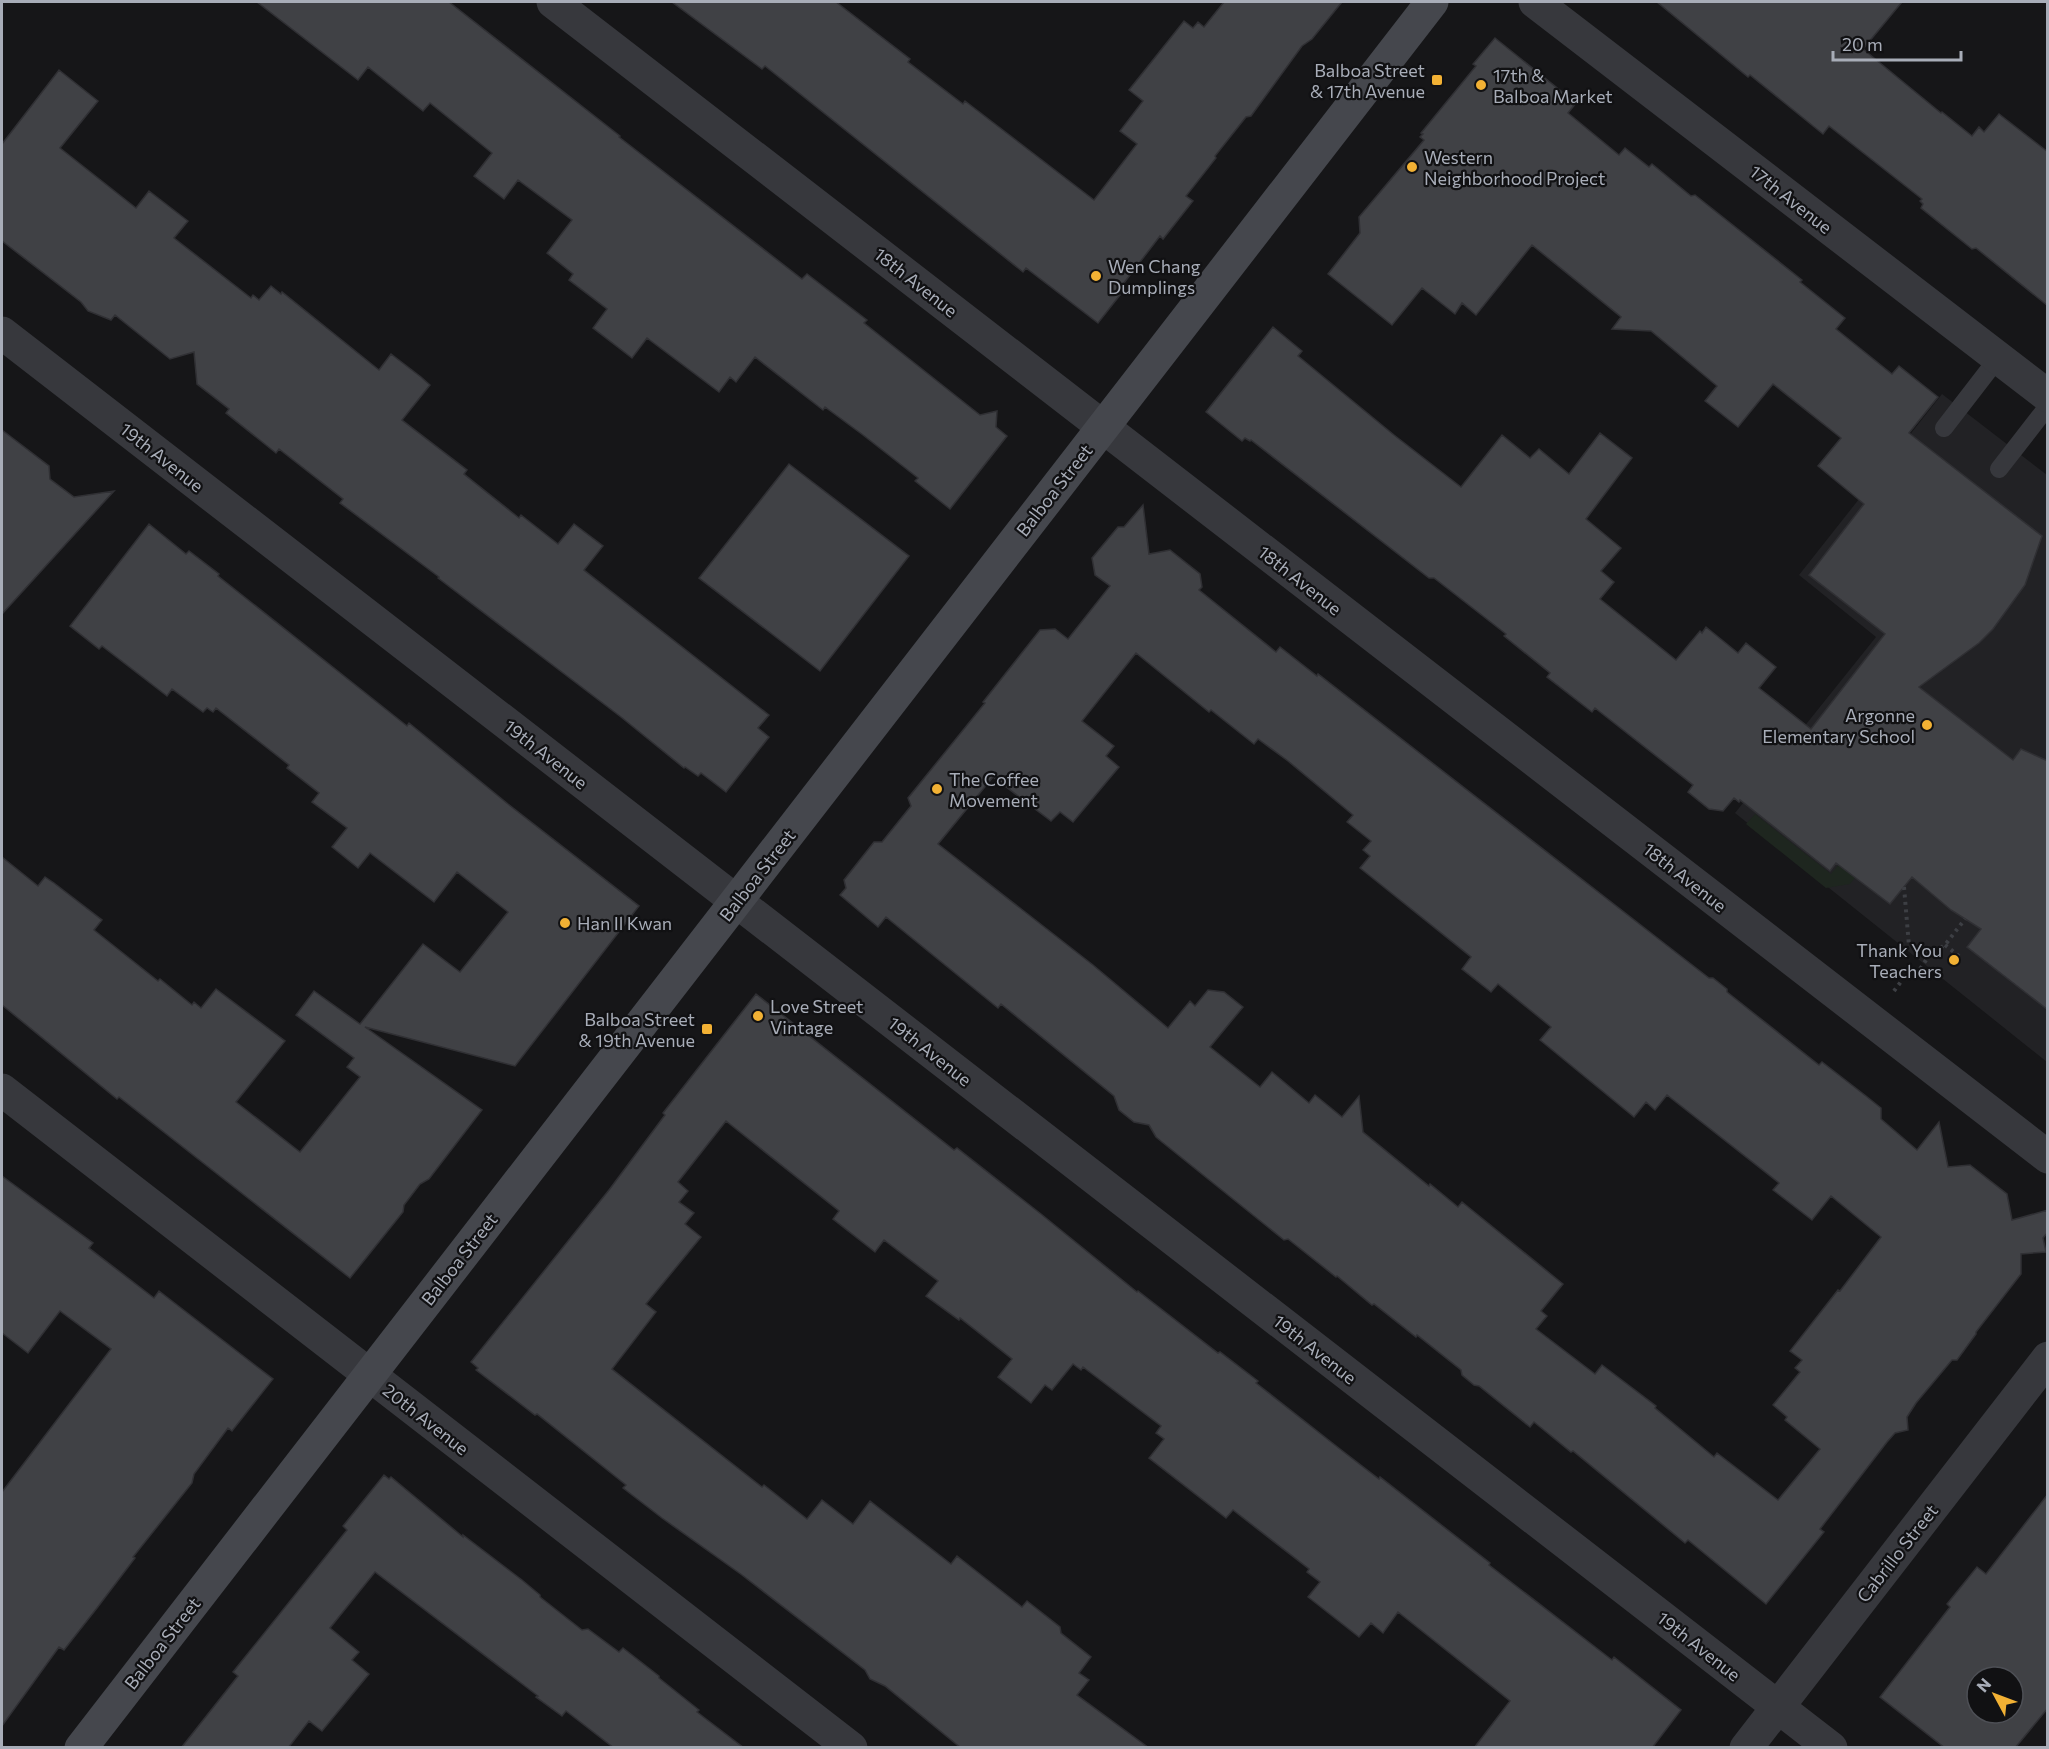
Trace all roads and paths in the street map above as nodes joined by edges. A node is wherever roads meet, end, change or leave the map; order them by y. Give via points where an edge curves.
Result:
1 (554, 2) edge
2 (1432, 2) edge
3 (1535, 2) edge
4 (2, 333) edge
5 (1998, 358) junction
6 (2048, 396) edge
7 (2048, 406) edge
8 (1103, 427) junction
9 (1944, 428) dead end
10 (1999, 469) dead end
11 (1904, 887) dead end
12 (736, 901) junction
13 (1965, 919) dead end
14 (1945, 945) junction
15 (1909, 946) dead end
16 (1960, 957) dead end
17 (1916, 975) dead end
18 (2, 1090) edge
19 (2048, 1157) edge
20 (2048, 1358) edge
21 (369, 1375) junction
22 (1778, 1706) junction
23 (81, 1748) edge
24 (851, 1748) edge
25 (1746, 1748) edge
26 (1831, 1748) edge

1 - 8 street, 18th Avenue
2 - 8 street, Balboa Street
3 - 5 street, 17th Avenue
4 - 12 street, 19th Avenue
5 - 6 street, 17th Avenue
5 - 9 lane
7 - 10 lane
8 - 12 street, Balboa Street
8 - 19 street, 18th Avenue
11 - 15 path
12 - 21 street, Balboa Street
12 - 22 street, 19th Avenue
13 - 14 path
14 - 16 path
14 - 17 path via 1930,954
18 - 21 street, 20th Avenue
20 - 22 street, Cabrillo Street
21 - 23 street, Balboa Street
21 - 24 street, 20th Avenue
22 - 25 street, Cabrillo Street
22 - 26 street, 19th Avenue

